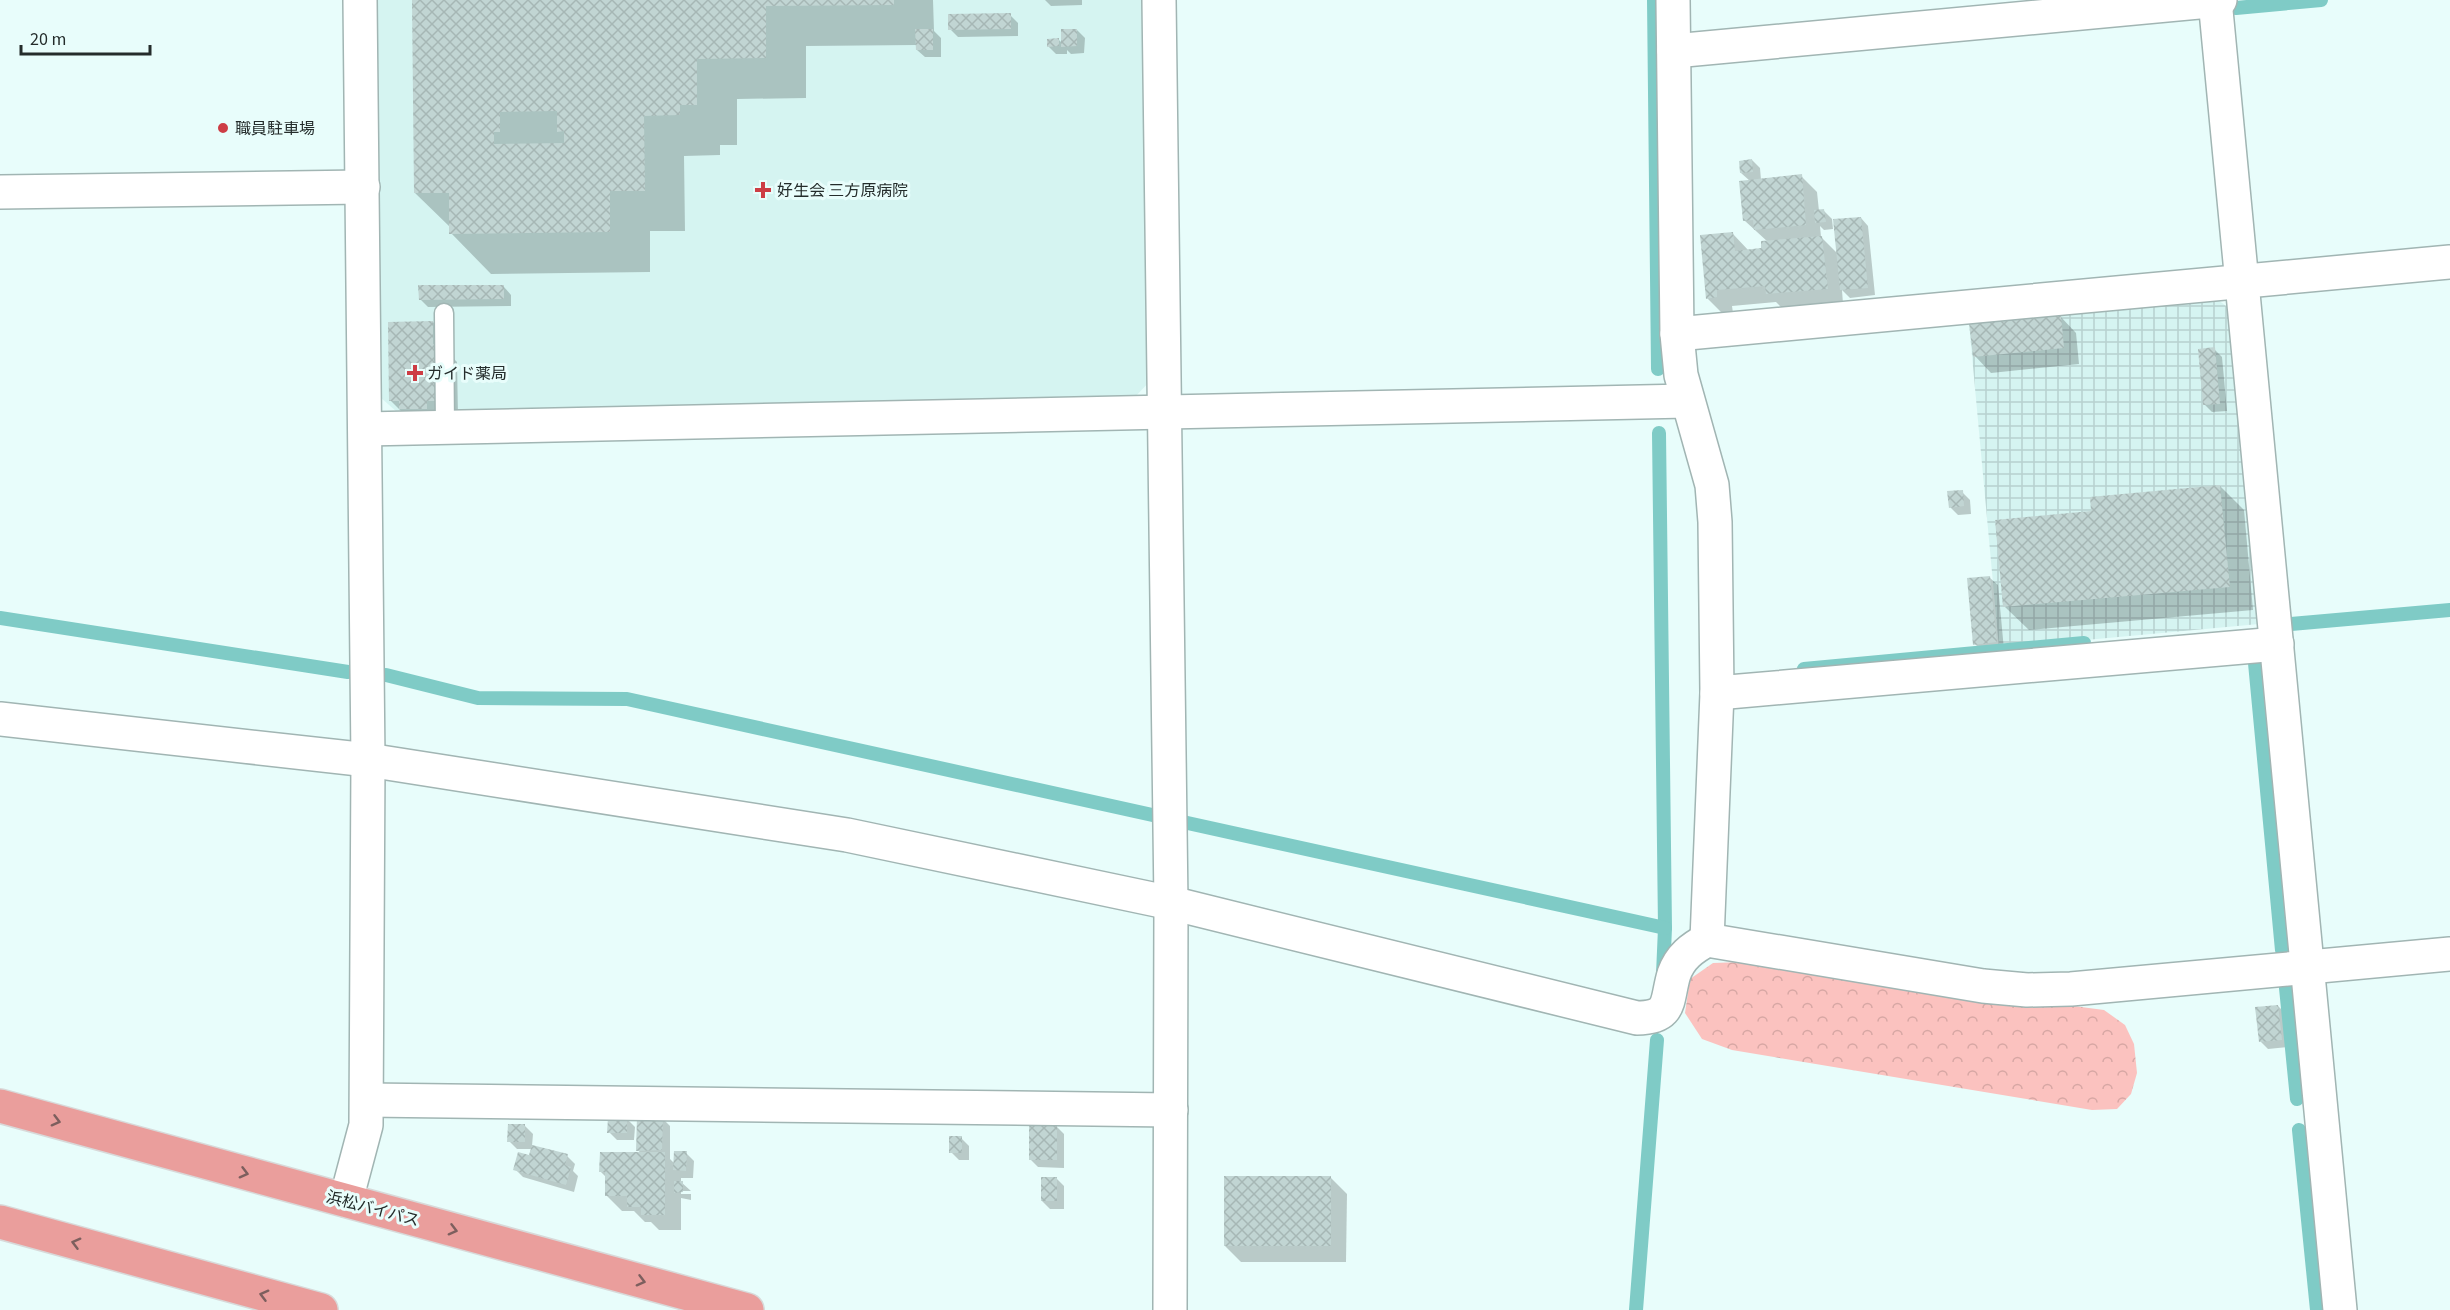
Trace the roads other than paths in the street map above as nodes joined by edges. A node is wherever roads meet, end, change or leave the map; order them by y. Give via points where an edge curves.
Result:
1 (360, 0) edge
2 (1159, 0) edge
3 (1673, 0) edge
4 (2217, 0) edge
5 (1674, 51) junction
6 (363, 187) junction
7 (0, 192) edge
8 (2450, 262) edge
9 (2242, 281) junction
10 (444, 313) dead end
11 (1677, 334) junction
12 (1687, 401) junction
13 (1164, 412) junction
14 (445, 428) junction
15 (365, 429) junction
16 (2277, 644) junction
17 (1717, 693) junction
18 (0, 719) edge
19 (368, 760) junction
20 (1171, 903) junction
21 (1707, 940) junction
22 (2450, 954) edge
23 (2308, 967) junction
24 (367, 1100) junction
25 (0, 1106) edge
26 (1171, 1110) junction
27 (346, 1200) junction
28 (0, 1222) edge
29 (321, 1310) edge
30 (747, 1310) edge
31 (1170, 1310) edge
32 (2340, 1310) edge

1 - 6 street
2 - 13 street
3 - 5 street
4 - 5 street
4 - 9 street
5 - 11 street
6 - 7 street
6 - 15 street
8 - 9 street
9 - 11 street
9 - 16 street
10 - 14 lane
11 - 12 street
12 - 13 street
12 - 17 street via 1712,485
13 - 14 street
13 - 20 street
14 - 15 street
15 - 19 street
16 - 17 street
16 - 23 street
17 - 21 street
18 - 19 street
19 - 20 street via 836,833
19 - 24 street
20 - 21 street via 1637,1018 1651,1018 1662,1012 1670,1001 1682,959
20 - 26 street
21 - 23 street via 2027,990
22 - 23 street
23 - 32 street
24 - 26 street
24 - 27 street via 366,1125
25 -> 27 highway, 浜松バイパス
26 - 31 street
27 -> 30 highway, 浜松バイパス
29 -> 28 highway

